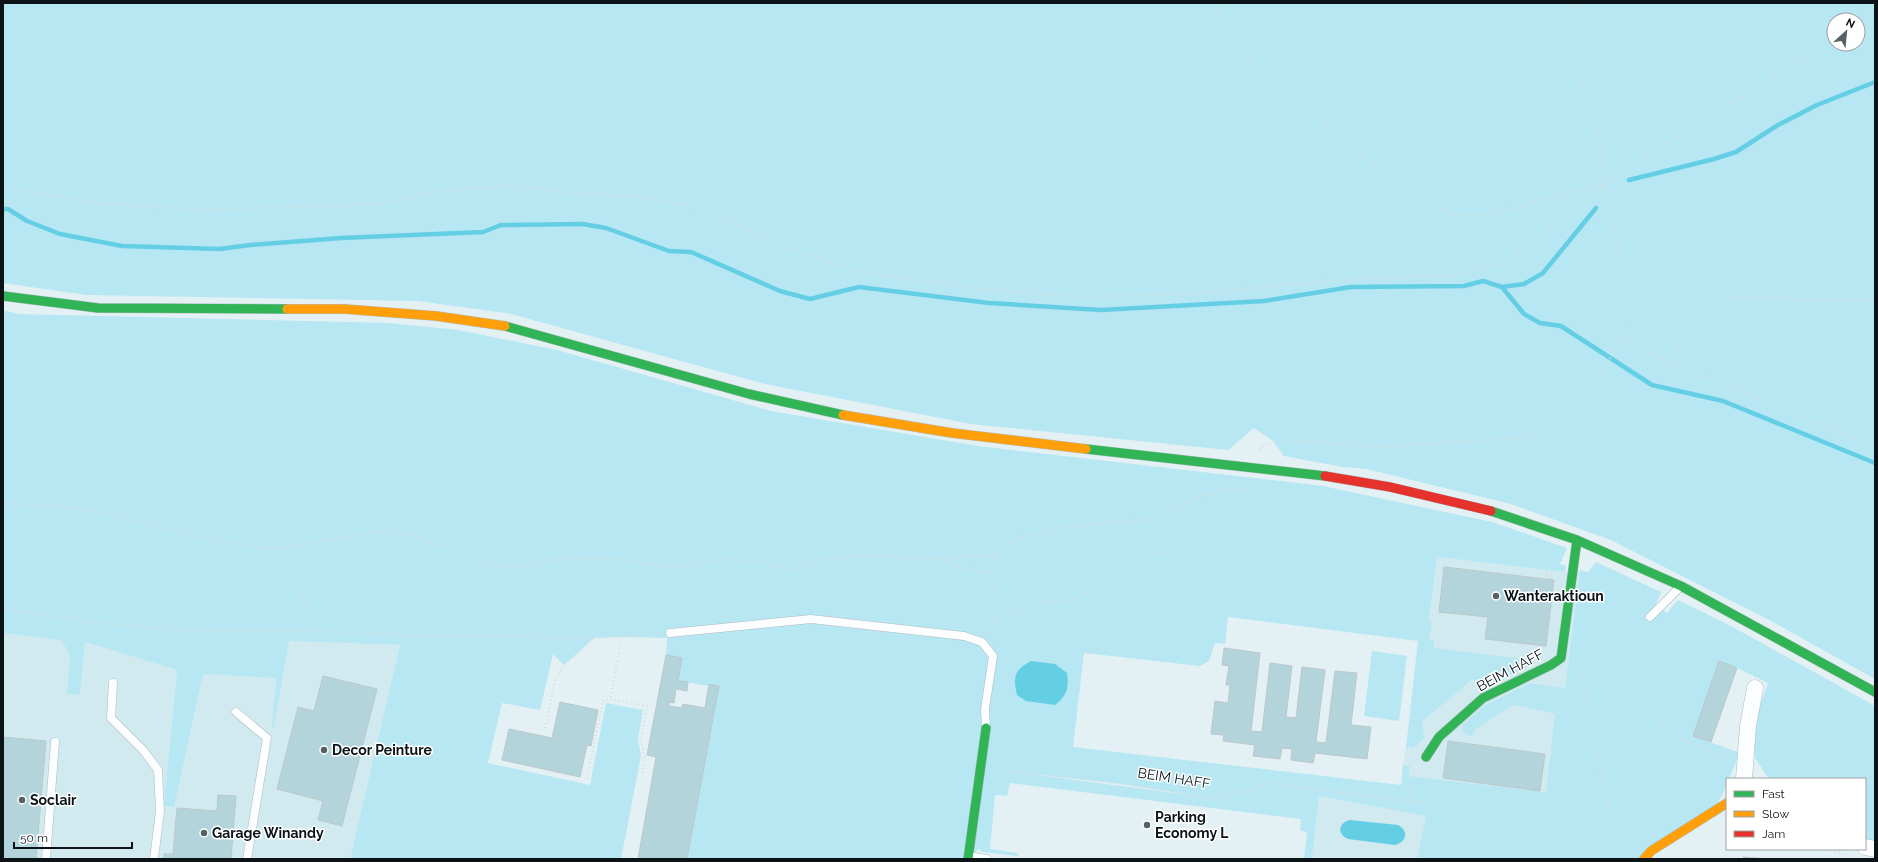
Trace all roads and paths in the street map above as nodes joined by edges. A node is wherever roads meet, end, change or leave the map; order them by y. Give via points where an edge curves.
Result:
1 (1215, 3) edge
2 (1572, 3) edge
3 (1875, 13) edge
4 (1866, 18) edge
5 (1826, 43) edge
6 (1604, 184) junction
7 (3, 187) edge
8 (3, 296) edge
9 (1875, 300) edge
10 (1622, 338) junction
11 (1665, 360) junction
12 (1875, 447) edge
13 (1250, 467) junction
14 (1261, 468) junction
15 (1213, 495) junction
16 (3, 503) edge
17 (1577, 540) junction
18 (280, 549) junction
19 (998, 554) junction
20 (942, 559) junction
21 (737, 560) junction
22 (989, 573) junction
23 (1681, 586) junction
24 (3, 608) edge
25 (1650, 617) dead end
26 (995, 620) junction
27 (726, 627) junction
28 (318, 630) junction
29 (670, 633) joint
30 (622, 637) junction
31 (594, 638) junction
32 (1778, 639) junction
33 (982, 642) junction
34 (114, 683) dead end
35 (1755, 688) joint
36 (1875, 692) edge
37 (610, 699) junction
38 (236, 712) dead end
39 (545, 728) dead end
40 (986, 728) joint
41 (55, 742) dead end
42 (1426, 757) joint
43 (980, 768) junction
44 (1745, 771) edge
45 (642, 773) dead end
46 (587, 779) dead end
47 (1409, 801) junction
48 (1431, 804) dead end
49 (1726, 804) edge
50 (1875, 849) edge
51 (1838, 850) edge
52 (1630, 852) dead end
53 (1860, 852) edge
54 (968, 858) edge
55 (46, 859) edge
56 (154, 859) edge
57 (247, 859) edge
58 (987, 859) edge
59 (1644, 859) edge

1 - 6 path via 1227,31 1254,64 1415,200 1454,215 1486,215
2 - 6 path via 1578,28 1575,59 1583,92 1600,137
3 - 4 path
5 - 6 path
6 - 7 path via 1530,246 1497,265 1457,275 1340,280 1200,293 1081,297 978,289 858,271 807,255 692,206 638,196 583,194 511,186 438,191 379,204 202,210 89,202
6 - 10 path via 1626,289
8 - 13 main road via 98,308 344,310 436,316 509,327 749,394 860,419 952,433
9 - 11 path via 1724,298 1718,304 1718,312
10 - 11 path
10 - 13 path via 1595,382 1573,411 1546,430 1517,438 1378,447 1273,441 1259,449
11 - 12 path
13 - 14 main road
14 - 15 path via 1259,484 1251,490 1224,488
14 - 17 main road via 1390,487 1497,513
15 - 19 path via 1198,495 1147,520 1071,526 1021,537
15 - 26 path via 1207,516 1206,533 1146,558 1070,600 1036,604
16 - 18 path via 105,512 223,542
17 - 23 main road
17 - 42 main road, BEIM HAFF via 1561,658 1483,698 1439,737
18 - 21 path via 387,530 420,537 479,561 505,566 529,566 560,558 620,559 659,566 679,566 717,559
18 - 28 path
19 - 20 path
19 - 22 path
20 - 21 path via 868,556 824,559 800,569
20 - 22 path via 967,569
21 - 27 path via 729,578 730,604
22 - 26 path via 995,586 998,603
23 - 25 lane
23 - 32 main road
24 - 28 path via 106,624 180,630
26 - 33 path
27 - 29 lane
27 - 33 lane via 811,619 964,636
28 - 31 path via 403,635
29 - 30 path
30 - 31 path
30 - 37 path
31 - 39 path via 564,665 555,680
32 - 35 path via 1770,662
32 - 36 main road
33 - 40 lane via 993,656 985,709
34 - 56 lane via 111,718 143,750 158,770 160,811
35 - 44 street via 1748,726
37 - 45 path via 647,706 641,739 645,759
37 - 46 path via 603,701
38 - 57 lane via 266,738
40 - 43 main road
41 - 55 lane
42 - 47 path via 1412,776
43 - 47 path, BEIM HAFF via 1121,784 1214,799 1270,783
43 - 54 main road
44 - 52 path via 1685,741 1624,699 1577,654 1608,805 1622,818
47 - 48 path, BEIM HAFF
49 - 59 main road
50 - 53 street
51 - 53 path
54 - 58 lane

